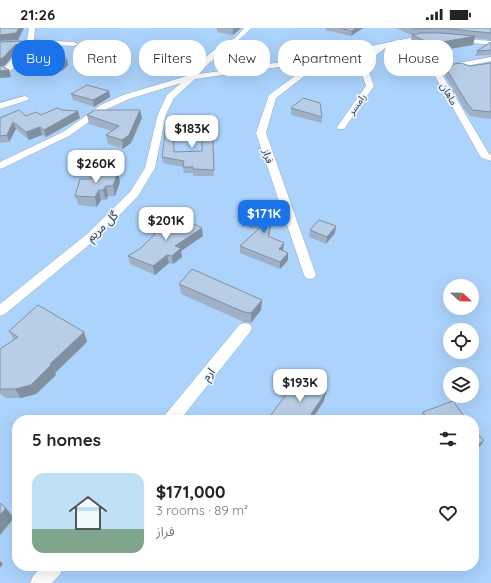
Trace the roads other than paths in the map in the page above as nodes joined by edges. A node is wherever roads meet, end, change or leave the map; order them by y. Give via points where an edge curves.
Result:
1 (32, 28) edge
2 (248, 28) edge
3 (30, 40) edge
4 (410, 40) edge
5 (491, 43) edge
6 (12, 44) edge
7 (0, 45) edge
8 (384, 46) edge
9 (491, 59) edge
10 (12, 64) edge
11 (278, 65) edge
12 (0, 70) edge
13 (300, 76) edge
14 (193, 77) junction
15 (25, 98) dead end
16 (0, 106) edge
17 (341, 127) dead end
18 (491, 158) edge
19 (0, 166) edge
20 (310, 275) dead end
21 (0, 311) edge
22 (245, 328) dead end
23 (175, 415) edge
24 (50, 571) edge
25 (40, 583) edge

1 - 3 street
2 - 14 street, گل مریم via 237,39 216,52
4 - 5 street via 442,38
6 - 7 street
8 - 17 street, رامسر via 362,63 370,86
9 - 18 street, ماهان via 450,67 439,76 485,156
10 - 12 street
11 - 14 street
13 - 20 street, فراز via 272,97 261,133
14 - 19 street via 126,97 66,134
14 - 21 street, گل مریم via 170,97 162,114 150,168 134,194 91,237
15 - 16 street
22 - 23 street, ارم
24 - 25 street

